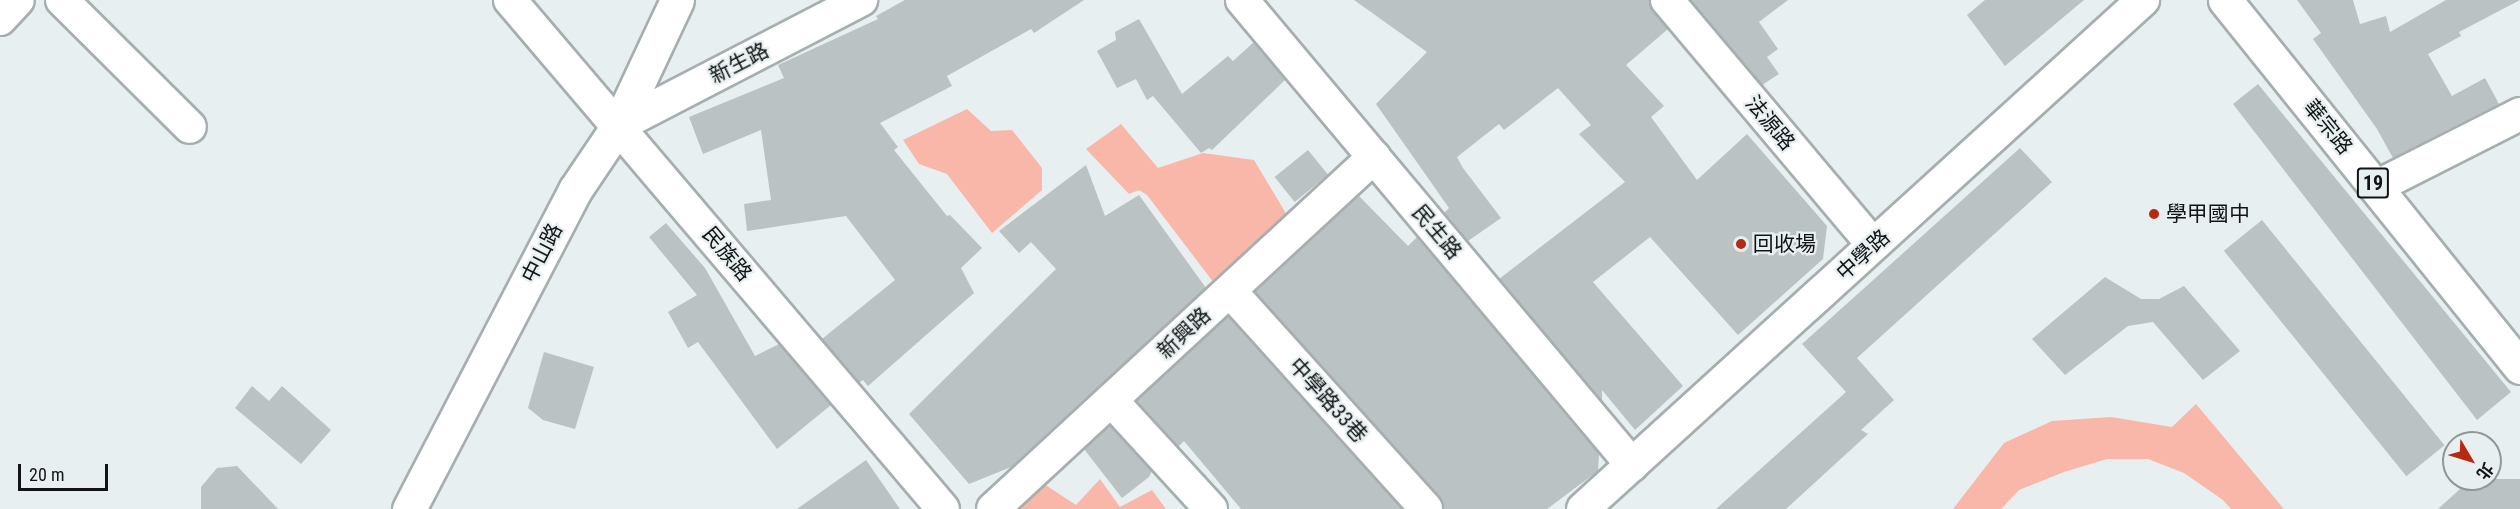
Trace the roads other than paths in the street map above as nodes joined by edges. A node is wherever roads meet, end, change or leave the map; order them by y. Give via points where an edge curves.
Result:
1 (18, 0) edge
2 (62, 0) edge
3 (510, 0) edge
4 (677, 0) edge
5 (861, 0) edge
6 (1242, 0) edge
7 (1667, 0) edge
8 (2143, 0) edge
9 (2225, 0) edge
10 (0, 20) edge
11 (2520, 114) edge
12 (618, 126) junction
13 (190, 127) dead end
14 (1374, 157) junction
15 (2376, 187) junction
16 (1873, 245) junction
17 (1230, 291) junction
18 (2520, 366) edge
19 (1111, 400) junction
20 (1632, 465) junction
21 (409, 509) edge
22 (943, 509) edge
23 (993, 509) edge
24 (1211, 509) edge
25 (1426, 509) edge
26 (1583, 509) edge

1 - 10 street
2 - 13 street
3 - 12 street, 民族路
4 - 12 main road, 中山路
5 - 12 street, 新生路
6 - 14 street, 民生路
7 - 16 street, 法源路
8 - 16 street, 中學路
9 - 15 main road, 華宗路 / 19
11 - 15 street
12 - 21 main road, 中山路 via 575,190
12 - 22 street, 民族路
14 - 17 street, 新興路
14 - 20 street, 民生路
15 - 18 main road, 華宗路 / 19
16 - 20 street, 中學路
17 - 19 street, 新興路
17 - 25 street, 中學路33巷
19 - 23 street, 新興路
19 - 24 street
20 - 26 street, 中學路

